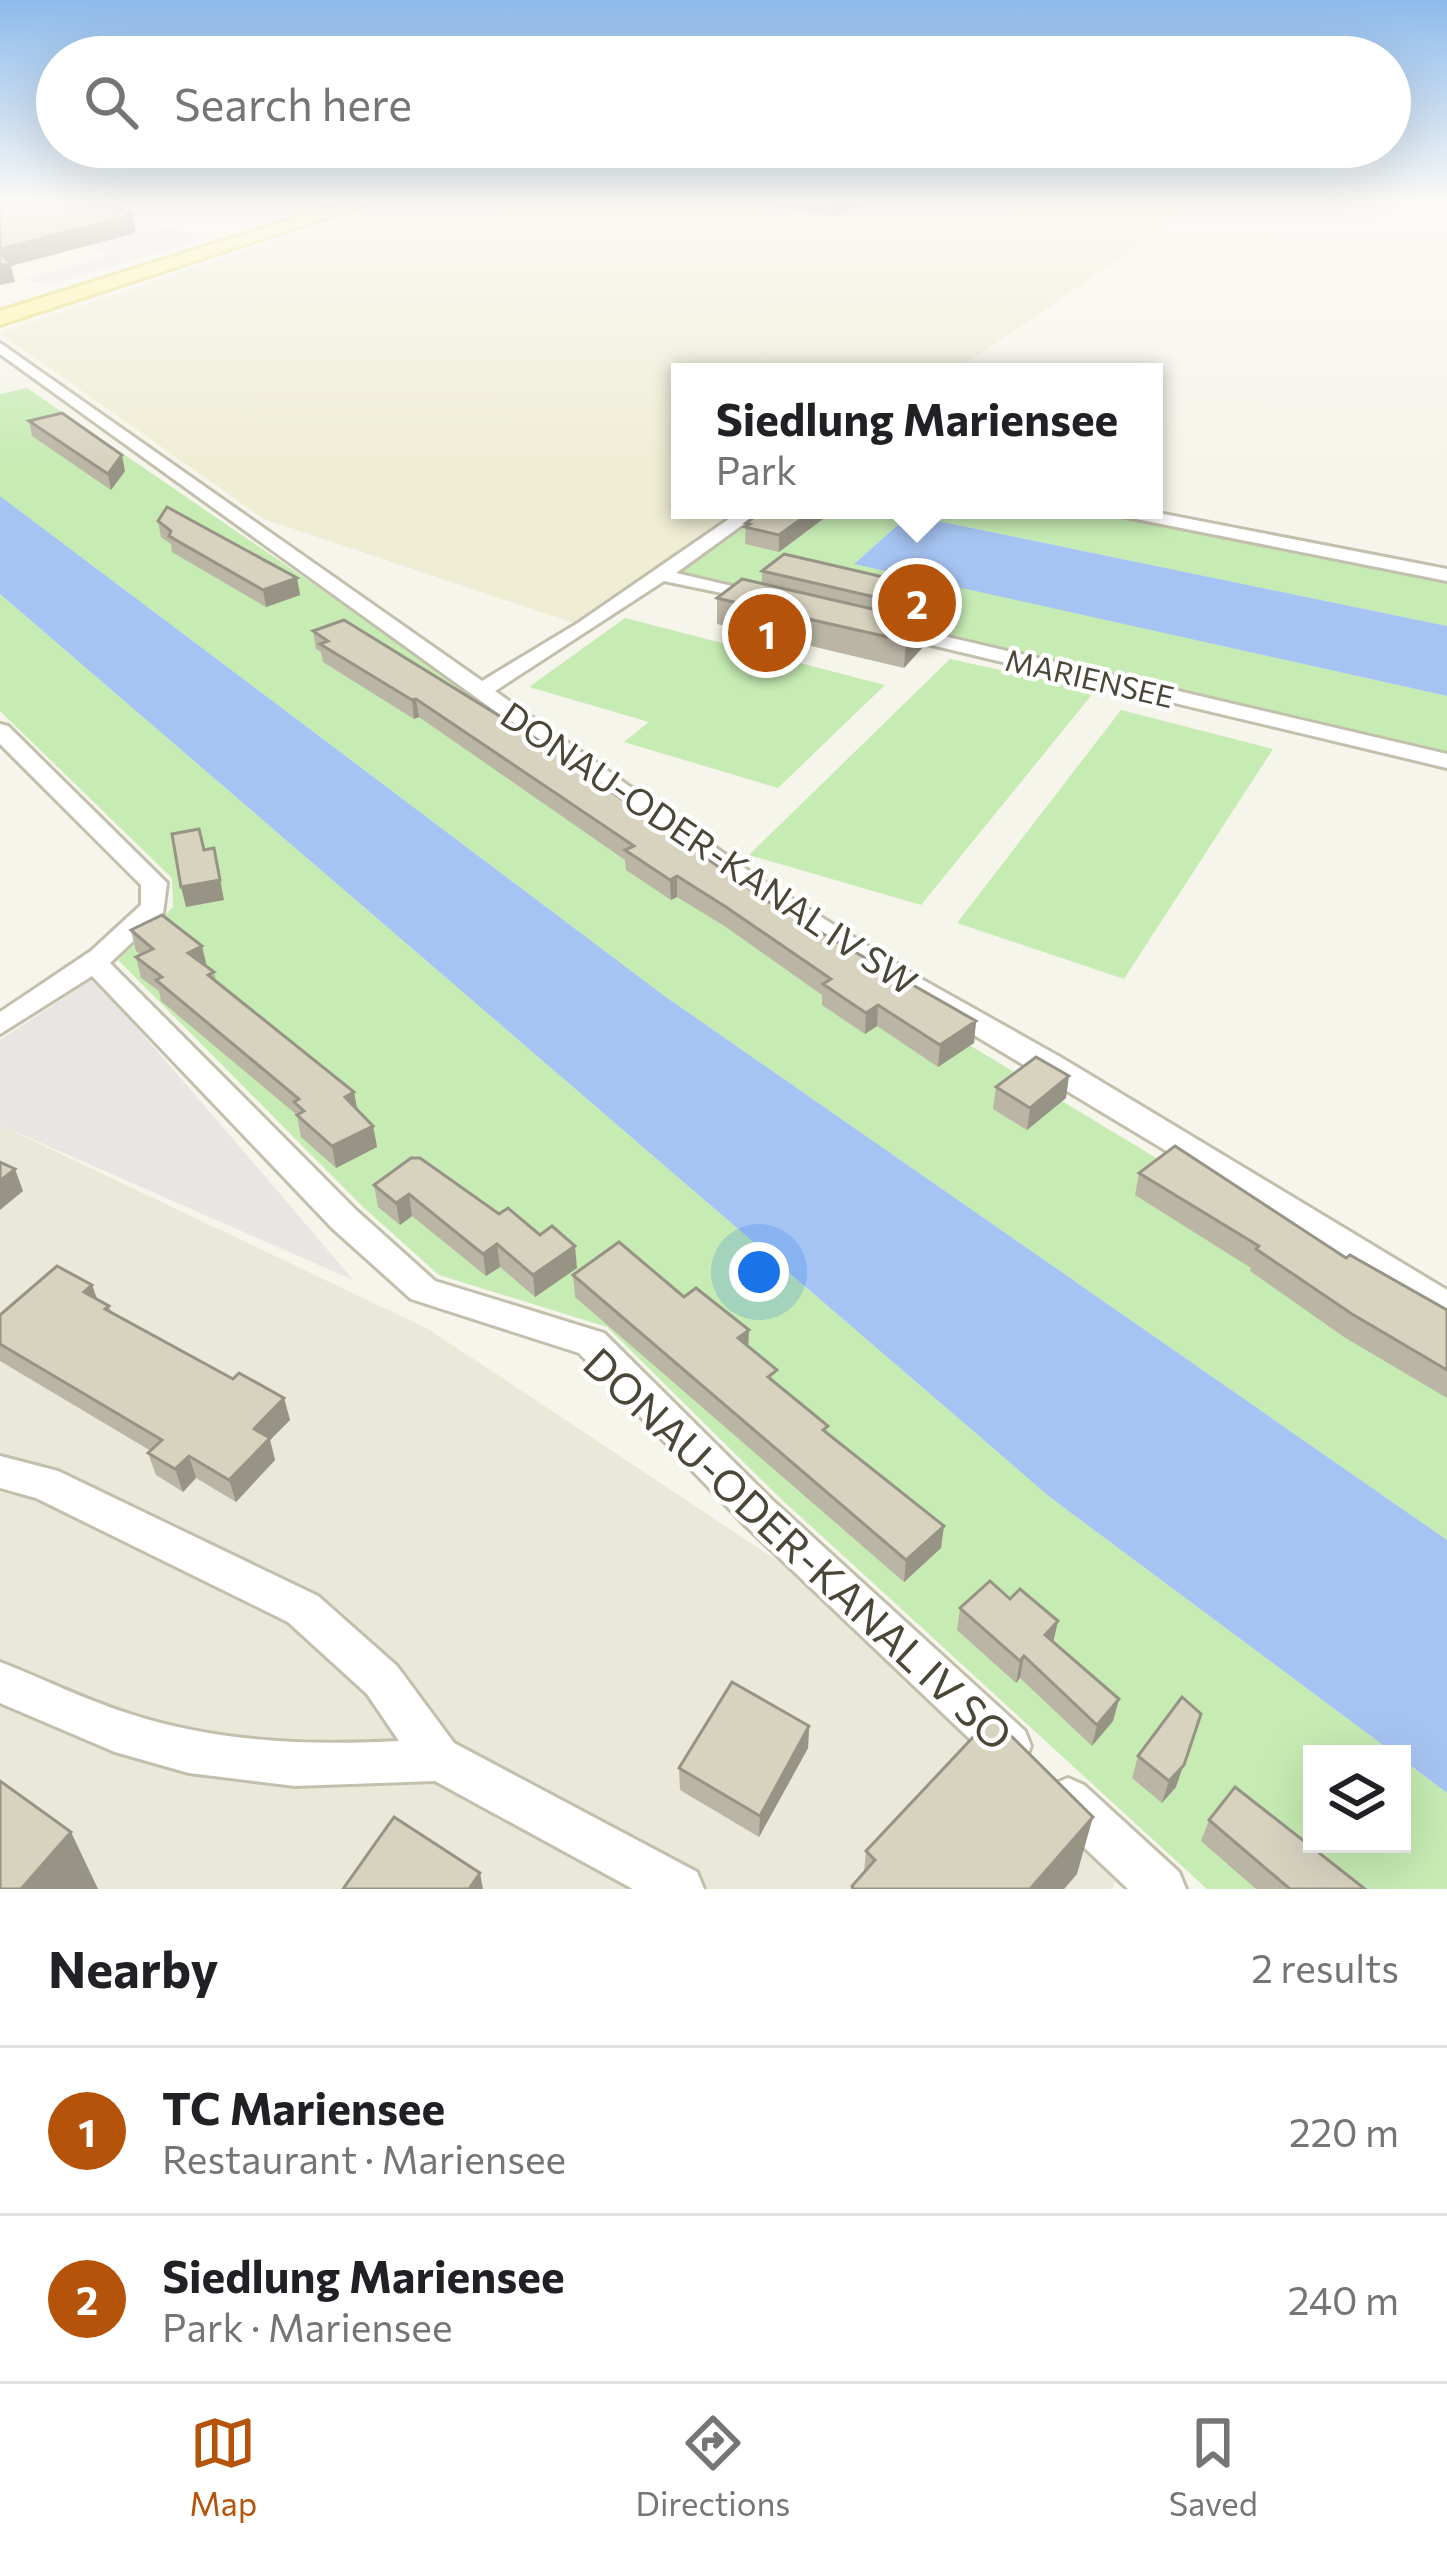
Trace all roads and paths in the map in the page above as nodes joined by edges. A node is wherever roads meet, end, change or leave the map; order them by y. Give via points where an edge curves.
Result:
1 (88, 290) edge
2 (0, 318) edge
3 (0, 347) edge
4 (741, 519) edge
5 (1162, 519) edge
6 (662, 575) junction
7 (1447, 575) edge
8 (777, 603) edge
9 (870, 625) edge
10 (484, 689) junction
11 (0, 731) edge
12 (1447, 761) edge
13 (95, 963) junction
14 (0, 1025) edge
15 (1447, 1306) edge
16 (0, 1472) edge
17 (0, 1682) edge
18 (438, 1759) junction
19 (680, 1889) edge
20 (1162, 1889) edge

1 - 2 main road
3 - 10 street, DONAU-ODER-KANAL IV SW
4 - 6 street
5 - 7 street
6 - 8 street
6 - 10 street
9 - 12 street, MARIENSEE
10 - 15 street, DONAU-ODER-KANAL IV SW via 751,884
11 - 13 street via 154,883 154,907
13 - 14 street
13 - 20 street, DONAU-ODER-KANAL IV SO via 423,1290 591,1343 757,1511
16 - 18 street via 44,1484 303,1609 382,1680
17 - 18 street via 106,1728 216,1756 368,1767
18 - 19 street

